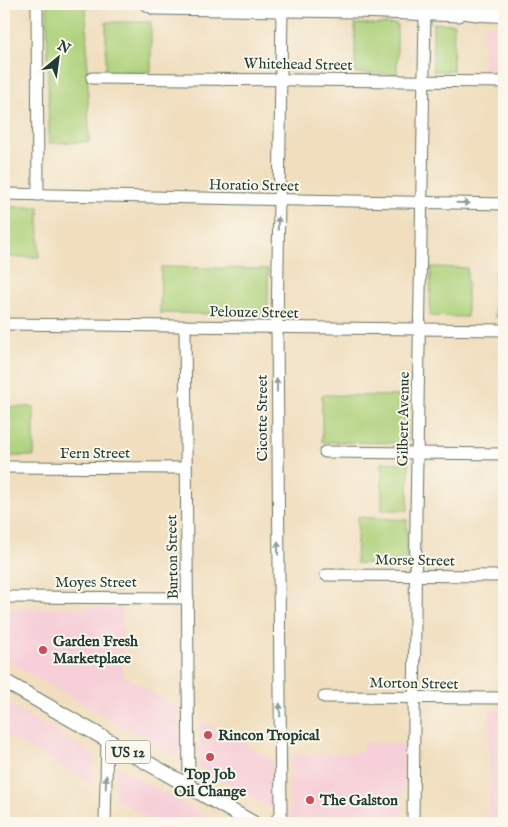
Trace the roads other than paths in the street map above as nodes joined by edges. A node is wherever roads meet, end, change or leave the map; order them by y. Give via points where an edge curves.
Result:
1 (37, 4) edge
2 (145, 4) edge
3 (422, 10) edge
4 (282, 11) junction
5 (504, 14) edge
6 (92, 78) dead end
7 (281, 79) junction
8 (424, 80) junction
9 (504, 82) edge
10 (4, 194) edge
11 (38, 194) junction
12 (279, 200) junction
13 (422, 202) junction
14 (504, 204) edge
15 (4, 324) edge
16 (185, 326) junction
17 (277, 328) junction
18 (419, 329) junction
19 (504, 330) edge
20 (325, 452) dead end
21 (418, 453) junction
22 (504, 454) edge
23 (4, 467) edge
24 (186, 468) junction
25 (326, 575) dead end
26 (415, 575) junction
27 (504, 576) edge
28 (4, 597) edge
29 (188, 598) junction
30 (4, 681) edge
31 (324, 697) dead end
32 (414, 698) junction
33 (504, 698) edge
34 (107, 740) junction
35 (189, 787) junction
36 (105, 823) edge
37 (253, 823) edge
38 (274, 823) edge
39 (413, 823) edge

1 - 11 street
2 - 4 street via 154,9
3 - 4 street
3 - 5 highway
3 - 8 street, Gilbert Avenue
4 - 7 street, Cicotte Street
6 - 7 street, Whitehead Street
7 - 8 street, Whitehead Street
7 - 12 street, Cicotte Street
8 - 9 street, Whitehead Street
8 - 13 street, Gilbert Avenue
10 - 11 street, Horatio Street
11 - 12 street, Horatio Street
12 - 13 street, Horatio Street
17 -> 12 street, Cicotte Street
13 -> 14 street, Horatio Street
13 - 18 street, Gilbert Avenue
15 - 16 street, Pelouze Street
16 - 17 street, Pelouze Street
16 - 24 street, Burton Street
17 - 18 street, Pelouze Street
38 -> 17 street, Cicotte Street via 281,814
18 - 19 street, Pelouze Street
18 - 21 street, Gilbert Avenue
20 - 21 street
21 - 22 street
21 - 26 street, Gilbert Avenue
23 - 24 street, Fern Street
24 - 29 street, Burton Street
25 - 26 street, Morse Street
26 - 27 street, Morse Street
26 - 32 street, Gilbert Avenue
28 - 29 street, Moyes Street
29 - 35 street, Burton Street
30 - 34 main road, US 12
31 - 32 street, Morton Street
32 - 33 street, Morton Street
32 - 39 street, Gilbert Avenue
34 - 35 main road, US 12
36 -> 34 street
35 - 37 main road, US 12

